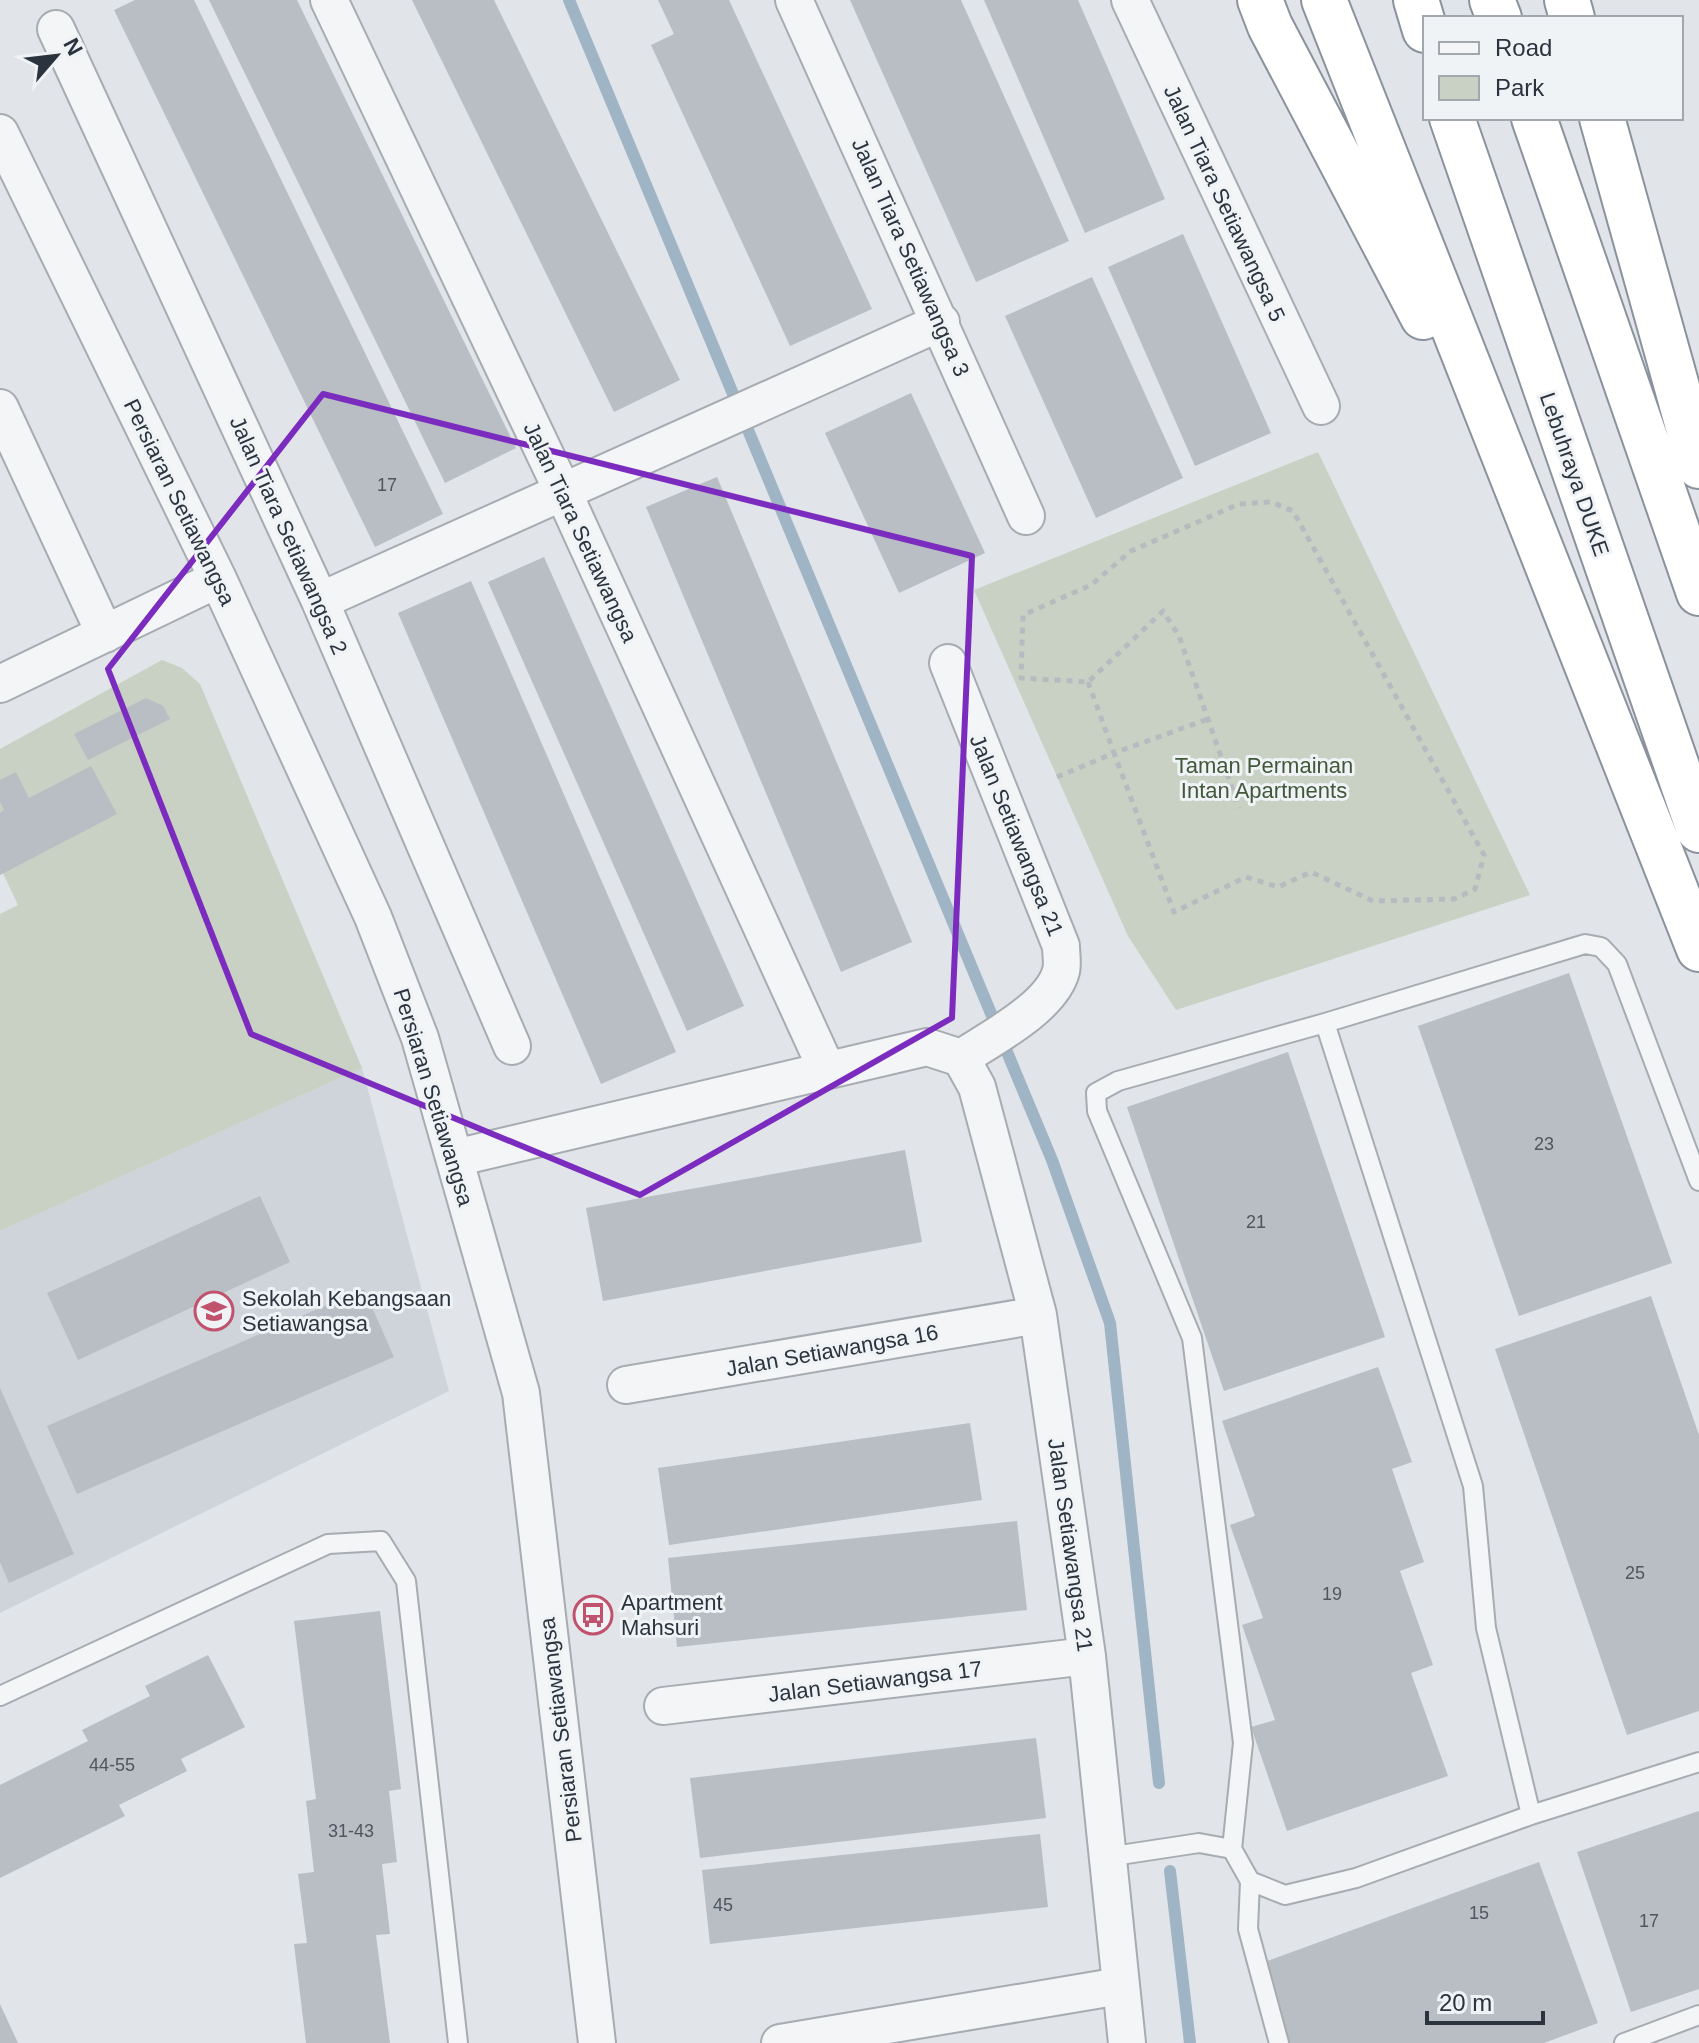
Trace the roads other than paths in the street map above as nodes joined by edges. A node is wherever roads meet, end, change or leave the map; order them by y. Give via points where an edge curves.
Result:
1 (329, 0) edge
2 (794, 0) edge
3 (1130, 0) edge
4 (1324, 0) edge
5 (1416, 0) edge
6 (1265, 13) edge
7 (1423, 23) edge
8 (56, 29) dead end
9 (1453, 120) edge
10 (1535, 120) edge
11 (1603, 120) edge
12 (0, 133) edge
13 (941, 322) junction
14 (1321, 406) dead end
15 (0, 408) edge
16 (1699, 466) edge
17 (563, 492) junction
18 (1026, 516) dead end
19 (1528, 518) junction
20 (218, 579) junction
21 (1699, 593) edge
22 (320, 601) junction
23 (105, 634) junction
24 (948, 663) dead end
25 (0, 684) edge
26 (1699, 830) edge
27 (1699, 949) edge
28 (1325, 1023) junction
29 (512, 1046) dead end
30 (973, 1051) junction
31 (826, 1068) junction
32 (455, 1158) junction
33 (1699, 1181) edge
34 (1038, 1315) junction
35 (626, 1385) dead end
36 (1087, 1656) junction
37 (0, 1696) edge
38 (663, 1706) dead end
39 (1699, 1762) edge
40 (1531, 1815) junction
41 (1232, 1849) junction
42 (1124, 1854) junction
43 (1250, 1881) junction
44 (1120, 1986) junction
45 (1699, 2015) edge
46 (458, 2043) edge
47 (597, 2043) edge
48 (780, 2043) edge
49 (1127, 2043) edge
50 (1279, 2043) edge
51 (1624, 2043) edge

1 - 17 street, Jalan Tiara Setiawangsa
2 - 13 street, Jalan Tiara Setiawangsa 3
3 - 14 street, Jalan Tiara Setiawangsa 5
4 - 19 highway
5 - 7 highway
6 - 19 highway
8 - 22 street, Jalan Tiara Setiawangsa 2
9 - 26 highway, Lebuhraya DUKE
10 - 21 highway
11 - 16 highway
12 - 20 street, Persiaran Setiawangsa
13 - 17 street
13 - 18 street, Jalan Tiara Setiawangsa 3
15 - 23 street
17 - 22 street
17 - 31 street, Jalan Tiara Setiawangsa
19 - 27 highway
20 - 23 street
20 - 32 street, Persiaran Setiawangsa via 373,917 420,1038
22 - 29 street, Jalan Tiara Setiawangsa 2
23 - 25 street
24 - 30 street, Jalan Setiawangsa 21 via 1061,946 1062,971 1052,990
28 - 33 lane via 1585,944 1601,947 1617,964
28 - 40 lane via 1473,1486 1486,1628
28 - 41 lane via 1118,1081 1096,1093 1097,1111 1192,1338 1243,1743
30 - 31 street via 927,1047
30 - 34 street, Jalan Setiawangsa 21 via 977,1087
31 - 32 street
32 - 47 street, Persiaran Setiawangsa via 521,1393
34 - 35 street, Jalan Setiawangsa 16
34 - 36 street, Jalan Setiawangsa 21
36 - 38 street, Jalan Setiawangsa 17
36 - 42 street, Jalan Setiawangsa 21
37 - 46 lane via 328,1544 381,1541 406,1581
39 - 40 lane
40 - 43 lane via 1328,1885 1285,1895
41 - 42 lane via 1199,1843
41 - 43 lane
42 - 44 street, Jalan Setiawangsa 21
43 - 50 lane via 1248,1929
44 - 48 street
44 - 49 street, Jalan Setiawangsa 21
45 - 51 lane

